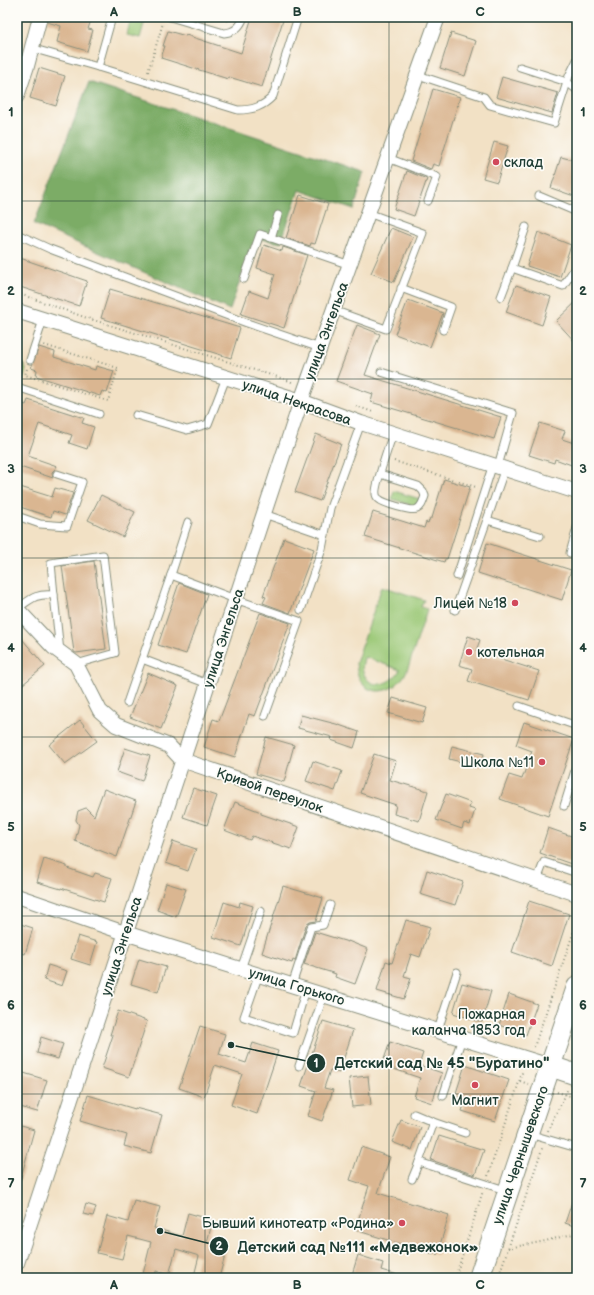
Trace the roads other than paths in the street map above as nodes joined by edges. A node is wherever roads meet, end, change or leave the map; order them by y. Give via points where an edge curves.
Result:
1 (40, 17) edge
2 (112, 17) edge
3 (170, 17) edge
4 (244, 17) edge
5 (298, 17) edge
6 (438, 17) edge
7 (32, 48) junction
8 (577, 60) edge
9 (98, 67) junction
10 (520, 67) dead end
11 (418, 75) junction
12 (567, 82) junction
13 (577, 90) edge
14 (17, 96) edge
15 (388, 158) junction
16 (540, 196) dead end
17 (428, 201) dead end
18 (577, 212) edge
19 (368, 213) junction
20 (278, 216) dead end
21 (526, 227) dead end
22 (17, 234) edge
23 (271, 238) junction
24 (350, 265) junction
25 (577, 265) edge
26 (512, 268) junction
27 (244, 279) dead end
28 (401, 288) junction
29 (501, 297) dead end
30 (333, 310) junction
31 (17, 311) edge
32 (43, 320) junction
33 (443, 330) dead end
34 (320, 348) junction
35 (30, 360) road end
36 (380, 372) dead end
37 (226, 378) junction
38 (17, 387) edge
39 (301, 401) junction
40 (99, 414) dead end
41 (136, 415) dead end
42 (362, 423) junction
43 (393, 433) junction
44 (498, 466) junction
45 (57, 474) dead end
46 (380, 474) junction
47 (577, 492) edge
48 (264, 514) junction
49 (17, 516) edge
50 (487, 520) junction
51 (188, 522) dead end
52 (577, 528) edge
53 (325, 535) junction
54 (540, 536) dead end
55 (570, 553) dead end
56 (171, 575) junction
57 (457, 576) dead end
58 (54, 595) junction
59 (236, 599) junction
60 (17, 609) edge
61 (300, 610) dead end
62 (455, 610) dead end
63 (60, 653) junction
64 (142, 659) junction
65 (76, 664) junction
66 (208, 684) junction
67 (127, 703) dead end
68 (519, 706) dead end
69 (265, 716) dead end
70 (577, 726) edge
71 (182, 760) junction
72 (577, 764) edge
73 (564, 806) dead end
74 (571, 871) dead end
75 (537, 880) junction
76 (577, 894) edge
77 (17, 896) edge
78 (330, 905) dead end
79 (261, 911) dead end
80 (125, 932) junction
81 (241, 969) junction
82 (457, 972) dead end
83 (259, 974) junction
84 (292, 985) junction
85 (577, 987) edge
86 (306, 989) junction
87 (324, 994) junction
88 (438, 1030) junction
89 (462, 1038) junction
90 (299, 1066) dead end
91 (550, 1066) junction
92 (575, 1074) edge
93 (443, 1096) dead end
94 (414, 1114) dead end
95 (433, 1122) junction
96 (465, 1133) dead end
97 (537, 1136) junction
98 (577, 1148) edge
99 (419, 1162) junction
100 (412, 1179) dead end
101 (508, 1191) junction
102 (21, 1239) edge
103 (17, 1264) edge
104 (479, 1278) edge

1 - 7 street
2 - 9 lane
3 - 4 lane via 224,33 238,28
5 - 9 lane via 273,96 264,104 252,109 238,110
6 - 11 street, улица Энгельса
7 - 9 lane
7 - 14 street
8 - 12 lane
10 - 12 lane
11 - 12 lane via 484,97 490,105 554,123
11 - 15 street, улица Энгельса
12 - 13 lane
15 - 17 lane via 437,177
15 - 19 street, улица Энгельса
16 - 18 lane
19 - 24 street, улица Энгельса
19 - 28 lane via 423,233
20 - 23 lane
21 - 26 lane
22 - 34 lane via 247,324
23 - 24 lane
23 - 27 lane via 260,234
24 - 30 street, улица Энгельса
25 - 26 lane via 563,286
26 - 29 lane
28 - 30 lane via 386,328
28 - 33 lane via 452,307
30 - 34 street, улица Энгельса
31 - 32 street, улица Некрасова
32 - 35 lane
32 - 37 street, улица Некрасова
34 - 39 street, улица Энгельса
36 - 44 lane via 513,413
37 - 39 street, улица Некрасова
37 - 41 lane via 208,424 187,430
38 - 40 lane
39 - 42 street, улица Некрасова
39 - 48 street, улица Энгельса
42 - 43 street, улица Некрасова
42 - 53 lane via 330,508
43 - 44 street, улица Некрасова
43 - 46 lane
44 - 47 street, улица Некрасова
44 - 50 lane
44 - 57 lane via 485,490
45 - 49 lane via 82,482 68,526 40,524
46 - 46 lane via 375,492 380,500 413,510 422,506 425,496 421,488
48 - 53 lane
48 - 59 street, улица Энгельса
50 - 54 lane
50 - 62 lane
51 - 56 lane
52 - 55 lane
53 - 61 lane
56 - 59 lane
56 - 64 lane
58 - 60 lane via 43,594 32,598
58 - 63 lane
58 - 65 lane via 50,564 102,555 115,653
59 - 66 street, улица Энгельса
59 - 69 lane via 299,621
60 - 63 street, Кривой переулок
63 - 65 street, Кривой переулок
64 - 66 lane
64 - 67 lane
65 - 71 street, Кривой переулок via 100,711 116,724 169,746
66 - 71 street, улица Энгельса
68 - 70 lane
71 - 75 street, Кривой переулок
71 - 80 street, улица Энгельса
72 - 73 lane
74 - 75 lane via 544,862
75 - 76 street, Кривой переулок
77 - 80 street, улица Горького
78 - 84 lane via 323,925 310,927
79 - 81 lane
80 - 81 street, улица Горького
80 - 102 street, улица Энгельса
81 - 83 street, улица Горького
82 - 88 lane
83 - 84 street, улица Горького
83 - 86 lane via 244,1017 293,1033
84 - 86 street, улица Горького
85 - 91 main road, улица Чернышевского via 569,1018
86 - 87 street, улица Горького
87 - 88 street, улица Горького
87 - 90 lane
88 - 89 street, улица Горького
89 - 91 street, улица Горького
89 - 93 lane
91 - 92 main road, улица Горького
91 - 97 main road, улица Чернышевского via 543,1088
94 - 95 lane
95 - 96 lane
95 - 99 lane
97 - 98 lane
97 - 101 main road, улица Чернышевского
99 - 100 lane
99 - 101 lane
101 - 104 main road, улица Чернышевского
102 - 103 street, улица Энгельса

